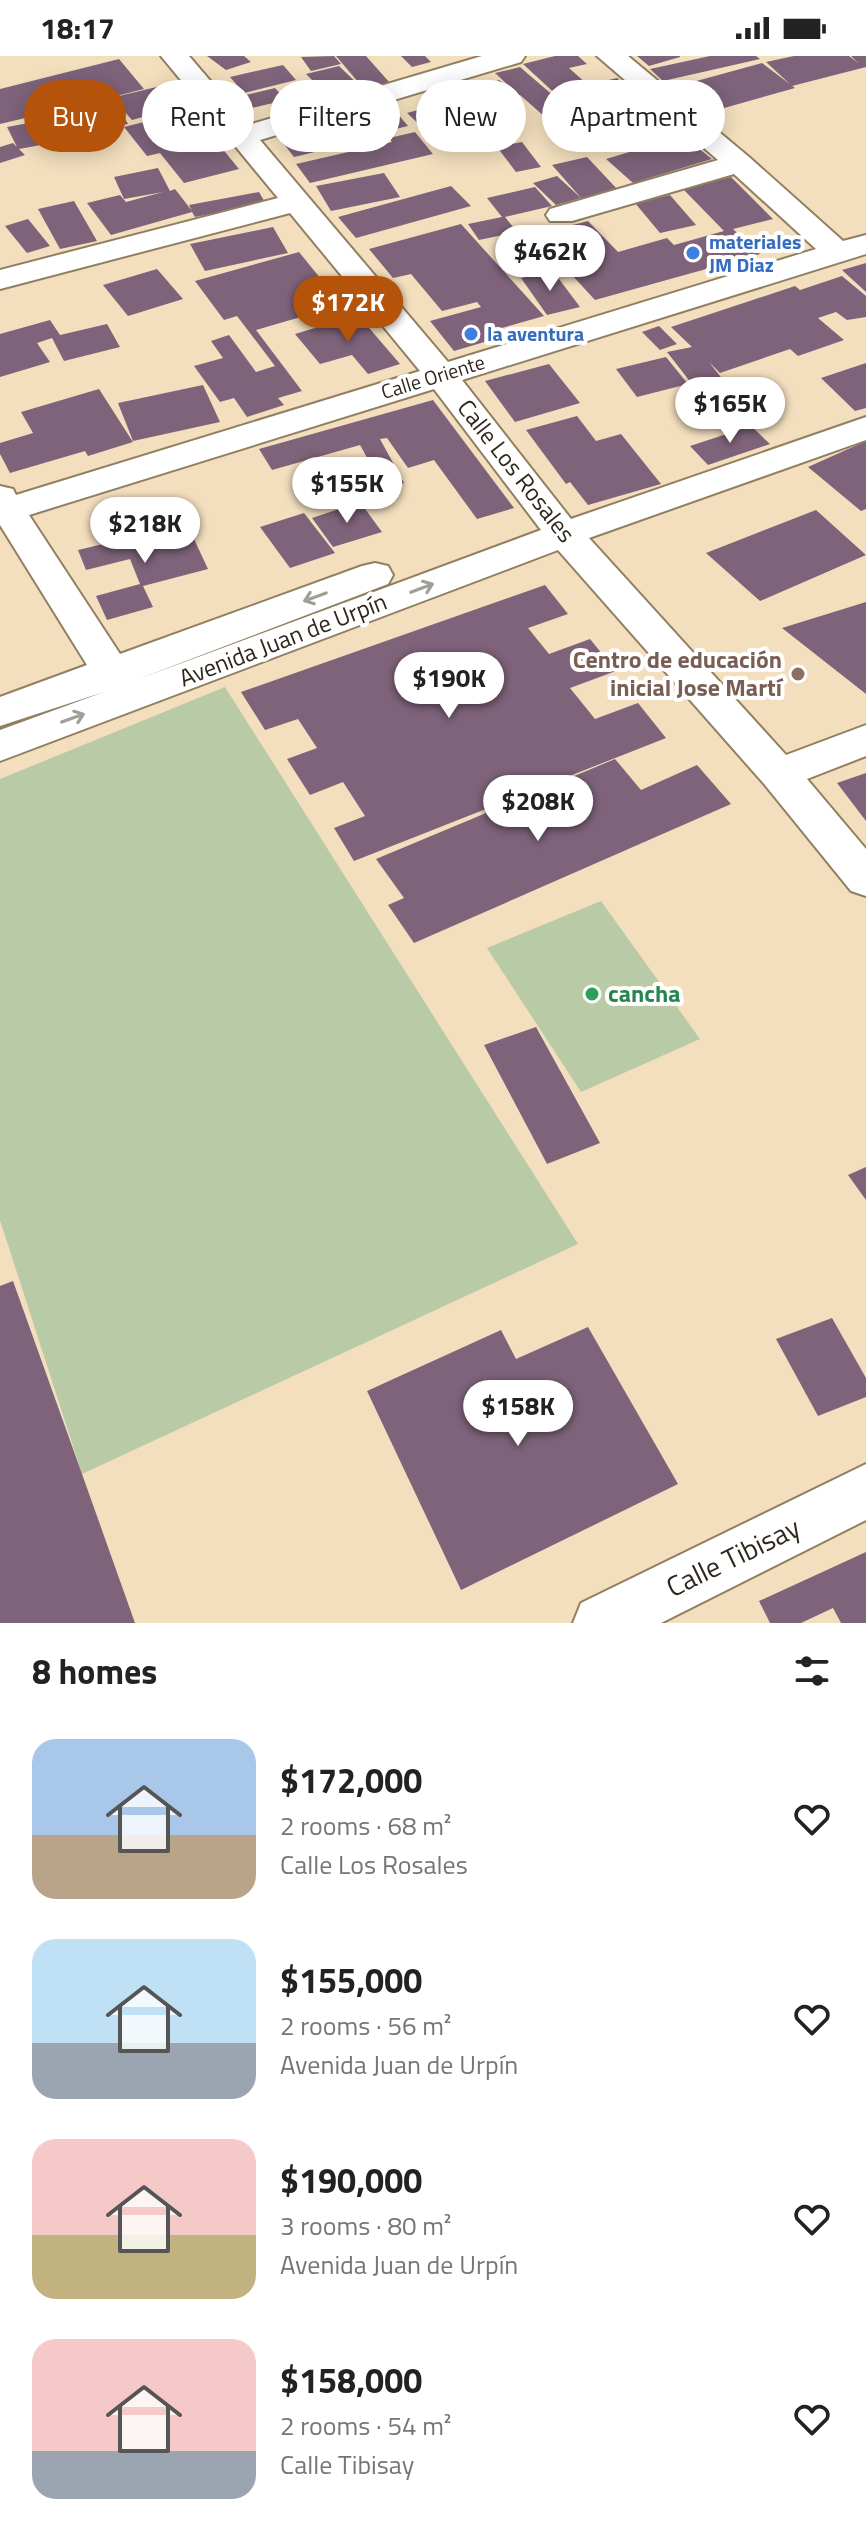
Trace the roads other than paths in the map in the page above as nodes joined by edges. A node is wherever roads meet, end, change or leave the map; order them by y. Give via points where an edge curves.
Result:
1 (175, 56) edge
2 (511, 56) edge
3 (611, 56) edge
4 (195, 80) edge
5 (254, 133) edge
6 (254, 150) edge
7 (739, 163) junction
8 (295, 203) junction
9 (561, 215) dead end
10 (852, 248) edge
11 (0, 280) edge
12 (441, 375) junction
13 (866, 428) edge
14 (3, 506) edge
15 (555, 524) junction
16 (119, 684) junction
17 (0, 712) edge
18 (866, 740) edge
19 (0, 746) edge
20 (779, 774) junction
21 (866, 879) edge
22 (866, 1491) edge
23 (601, 1623) edge

1 - 4 street, Calle Los Rosales
2 - 5 street
3 - 7 street
6 - 8 street, Calle Los Rosales
7 - 9 street
7 - 10 street
8 - 11 street
8 - 12 street, Calle Los Rosales
10 - 12 street, Calle Oriente
12 - 14 street, Calle Oriente
12 - 15 street, Calle Los Rosales
13 - 15 street, Avenida Juan de Urpín
14 - 16 street
15 - 16 street, Avenida Juan de Urpín
15 - 20 street, Calle Los Rosales
16 - 17 street, Avenida Juan de Urpín
19 -> 16 street, Avenida Juan de Urpín
18 - 20 street
20 - 21 street, Calle Los Rosales
22 - 23 street, Calle Tibisay

